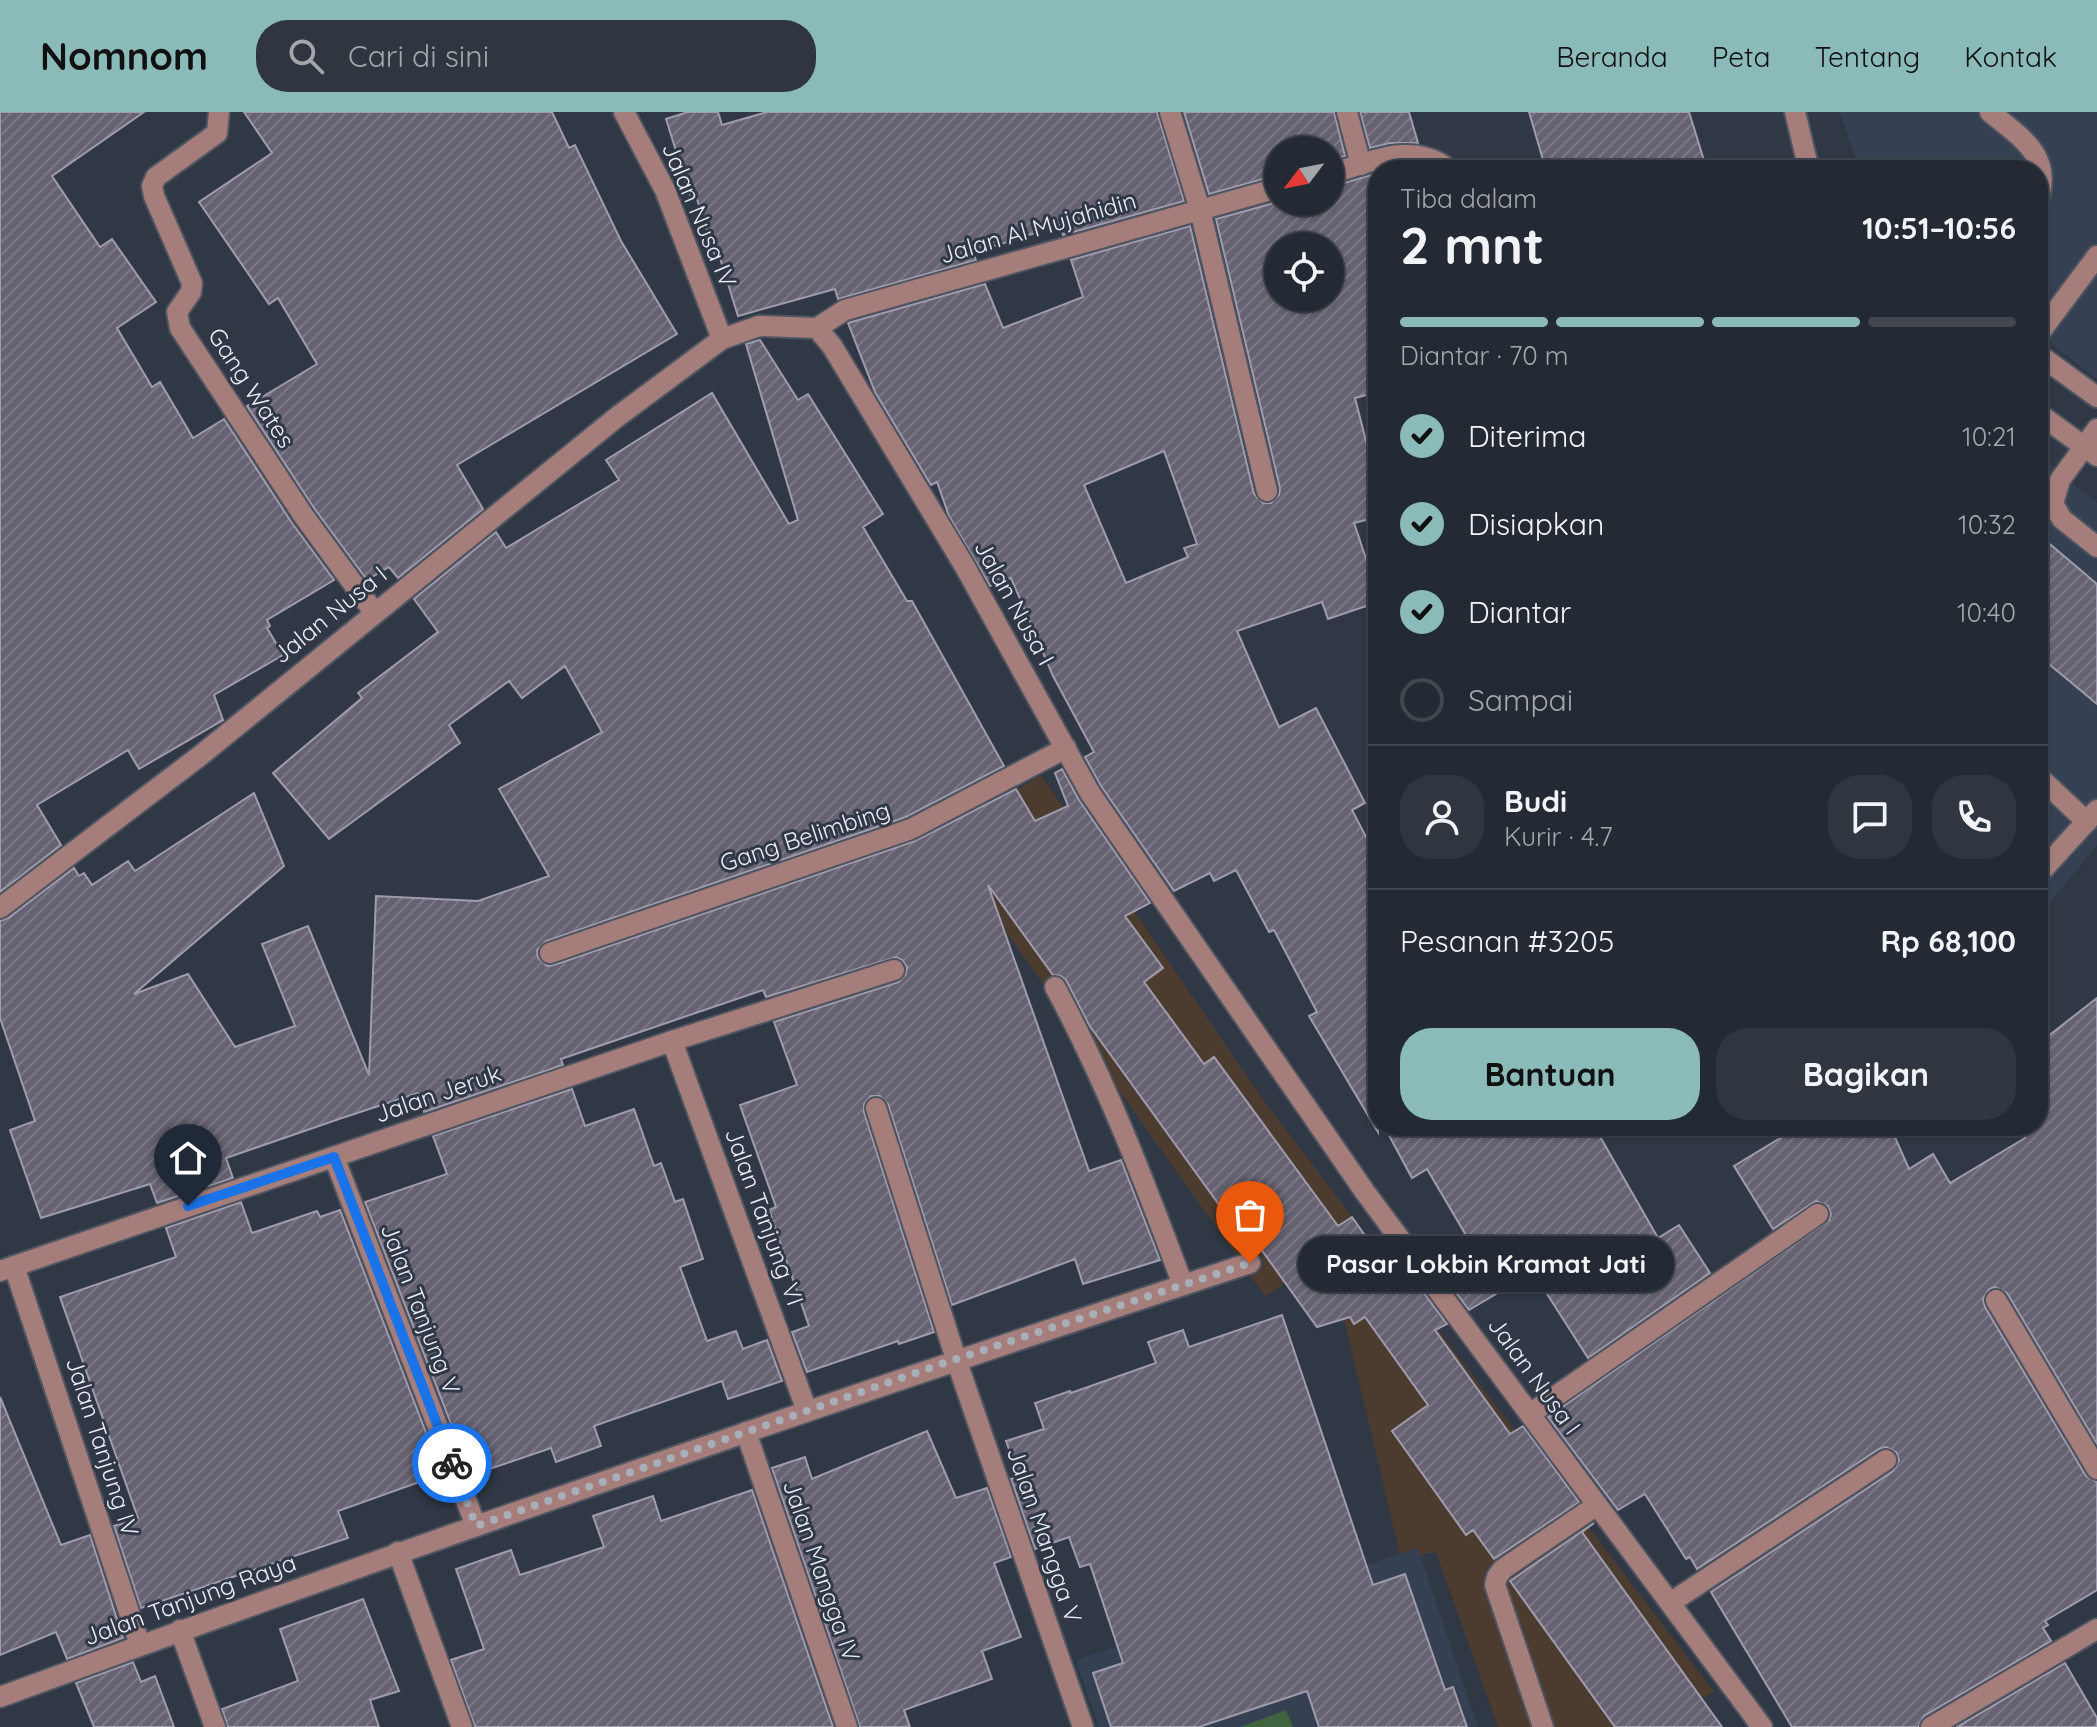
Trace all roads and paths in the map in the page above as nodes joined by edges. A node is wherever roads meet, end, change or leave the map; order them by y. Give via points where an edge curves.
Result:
1 (219, 112) edge
2 (624, 112) edge
3 (1170, 112) edge
4 (1347, 112) edge
5 (1795, 112) edge
6 (1990, 112) edge
7 (1380, 160) edge
8 (1435, 160) edge
9 (1807, 160) edge
10 (2038, 160) edge
11 (1368, 163) edge
12 (1361, 165) junction
13 (1344, 170) edge
14 (1264, 192) edge
15 (1200, 210) junction
16 (2094, 268) edge
17 (2048, 323) edge
18 (817, 328) junction
19 (722, 339) junction
20 (2048, 361) edge
21 (2097, 397) edge
22 (2048, 420) edge
23 (2097, 429) edge
24 (2091, 451) edge
25 (1267, 491) dead end
26 (2097, 547) edge
27 (374, 612) junction
28 (1066, 748) junction
29 (2048, 783) edge
30 (2092, 816) edge
31 (2048, 864) edge
32 (0, 908) edge
33 (550, 953) dead end
34 (894, 970) dead end
35 (1055, 987) dead end
36 (672, 1041) junction
37 (876, 1108) dead end
38 (334, 1157) junction
39 (1818, 1214) dead end
40 (1250, 1263) dead end
41 (7, 1268) edge
42 (1183, 1285) junction
43 (1996, 1300) dead end
44 (956, 1359) junction
45 (807, 1411) junction
46 (1530, 1414) junction
47 (746, 1432) junction
48 (1886, 1460) dead end
49 (2097, 1469) edge
50 (1597, 1505) junction
51 (476, 1526) junction
52 (398, 1552) junction
53 (1670, 1603) junction
54 (2097, 1629) edge
55 (180, 1630) junction
56 (140, 1645) junction
57 (0, 1697) edge
58 (215, 1727) edge
59 (462, 1727) edge
60 (847, 1727) edge
61 (1083, 1727) edge
62 (1543, 1727) edge
63 (1762, 1727) edge
64 (1931, 1727) edge

1 - 27 street, Gang Wates via 217,133 156,177 152,186 192,283 177,312 180,328
2 - 19 street, Jalan Nusa IV via 665,190
3 - 15 street
4 - 12 street
5 - 9 street
6 - 10 street via 2032,147
7 - 8 street via 1407,153
11 - 12 street
12 - 13 street
14 - 15 street, Jalan Al Mujahidin
15 - 18 street, Jalan Al Mujahidin via 845,310
15 - 25 street
16 - 17 street
18 - 19 street, Jalan Nusa I via 759,326
18 - 28 street, Jalan Nusa I via 964,565
19 - 27 street, Jalan Nusa I
20 - 21 street
22 - 24 street
23 - 24 street
24 - 26 street via 2056,487 2053,504 2062,519
27 - 32 street, Jalan Nusa I via 201,755
28 - 33 street, Gang Belimbing via 911,829
28 - 46 street, Jalan Nusa I via 1090,793 1365,1192
29 - 30 street
30 - 31 street
34 - 36 street, Jalan Jeruk
35 - 42 street via 1111,1098
36 - 38 street, Jalan Jeruk
36 - 45 street, Jalan Tanjung VI
37 - 44 street, Jalan Mangga V
38 - 41 street, Jalan Jeruk
38 - 51 street, Jalan Tanjung V
39 - 46 street
40 - 42 street, Jalan Tanjung Raya
41 - 56 street, Jalan Tanjung IV
42 - 44 street, Jalan Tanjung Raya
43 - 49 street
44 - 45 street, Jalan Tanjung Raya
44 - 61 street, Jalan Mangga V
45 - 47 street, Jalan Tanjung Raya
46 - 50 street, Jalan Nusa I
47 - 51 street, Jalan Tanjung Raya
47 - 60 street, Jalan Mangga IV
48 - 53 street
50 - 53 street, Jalan Nusa I
50 - 62 street via 1503,1569 1495,1585
51 - 52 street, Jalan Tanjung Raya
52 - 55 street, Jalan Tanjung Raya
52 - 59 street
53 - 63 street, Jalan Nusa I
54 - 64 street
55 - 56 street, Jalan Tanjung Raya
55 - 58 street
56 - 57 street, Jalan Tanjung Raya

